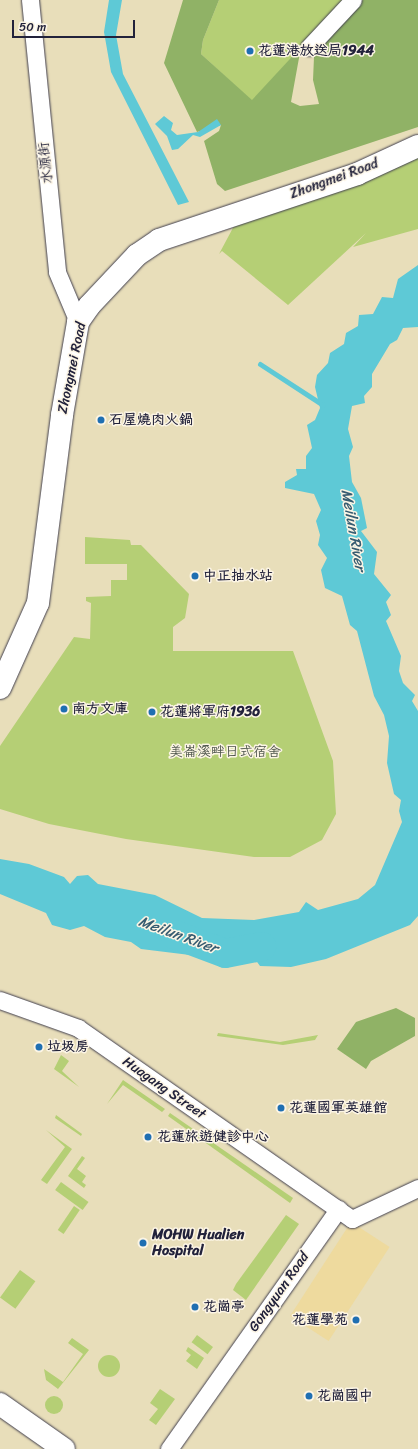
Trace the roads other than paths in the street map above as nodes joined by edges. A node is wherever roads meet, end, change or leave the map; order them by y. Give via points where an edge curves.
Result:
1 (30, 0) edge
2 (353, 0) edge
3 (309, 47) dead end
4 (418, 146) edge
5 (78, 322) junction
6 (0, 688) edge
7 (0, 1000) edge
8 (418, 1188) edge
9 (338, 1209) junction
10 (0, 1404) edge
11 (64, 1449) edge
12 (169, 1449) edge

1 - 5 street, 水源街 via 57,272
2 - 3 street
4 - 5 main road, Zhongmei Road via 357,174 159,240 137,255
5 - 6 main road, Zhongmei Road via 62,415 38,603 17,655
7 - 9 street, Huagang Street via 78,1028
8 - 9 street via 352,1219
9 - 12 street, Gongyuan Road
10 - 11 main road

